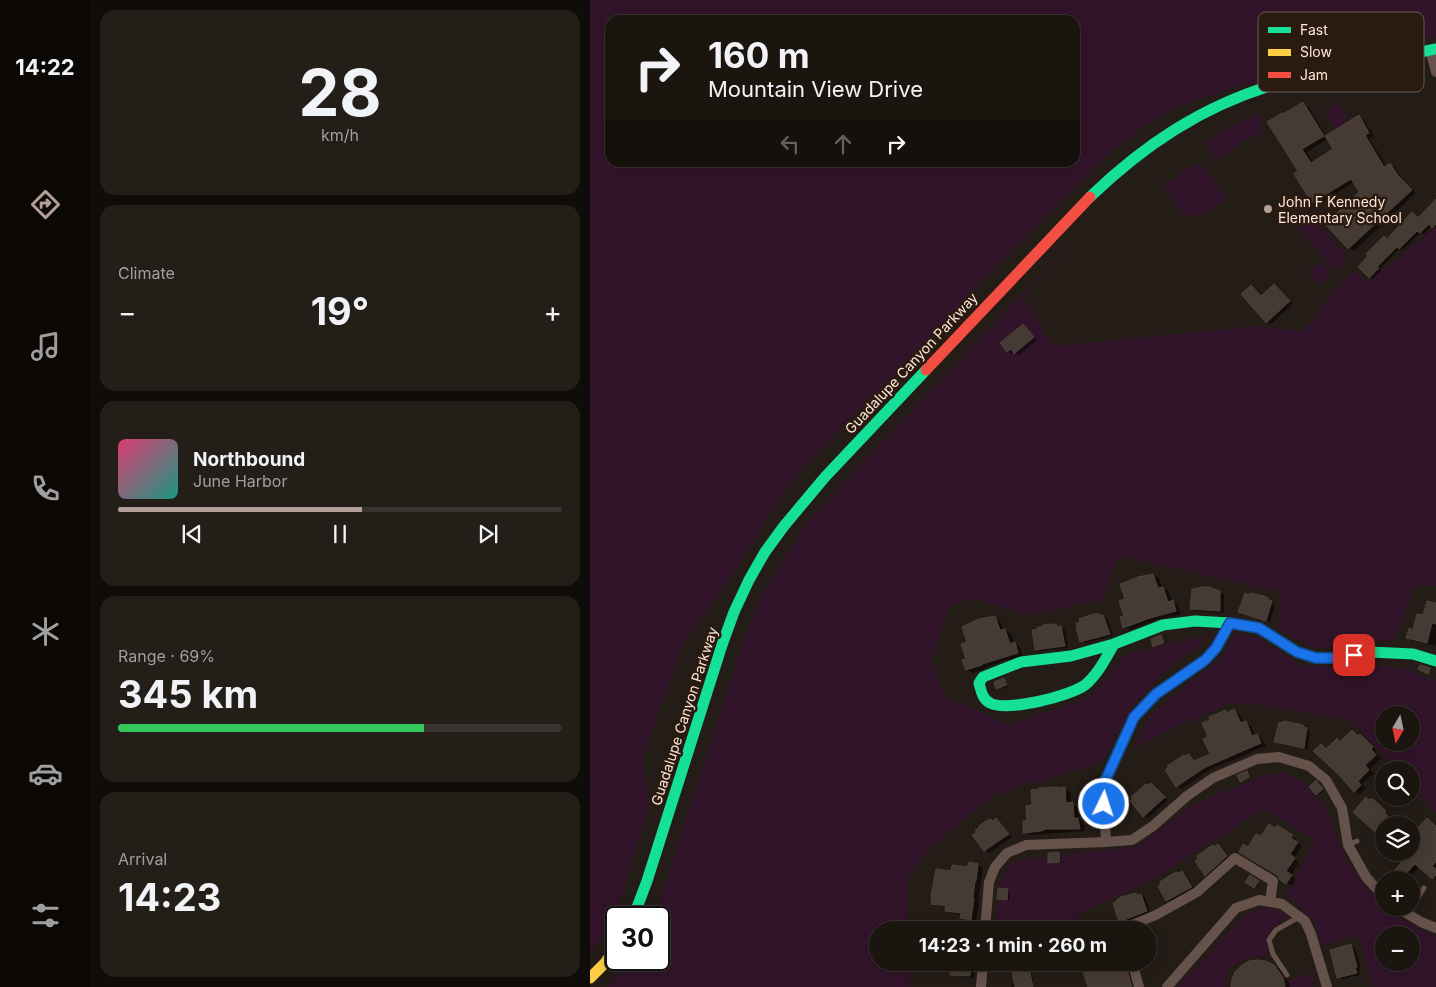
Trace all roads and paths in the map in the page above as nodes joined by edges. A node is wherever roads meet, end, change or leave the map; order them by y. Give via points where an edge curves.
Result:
1 (1433, 50) edge
2 (1436, 72) edge
3 (1258, 89) edge
4 (1230, 623) junction
5 (1114, 644) junction
6 (1436, 661) edge
7 (1106, 842) junction
8 (1375, 887) edge
9 (1424, 888) dead end
10 (1420, 894) edge
11 (1270, 902) junction
12 (638, 906) edge
13 (1411, 916) edge
14 (1300, 917) junction
15 (986, 921) edge
16 (1141, 921) edge
17 (1436, 928) edge
18 (605, 963) edge
19 (982, 971) edge
20 (1135, 971) edge
21 (1288, 975) dead end
22 (590, 978) edge
23 (981, 987) edge
24 (1139, 987) edge
25 (1167, 987) edge
26 (1327, 987) edge

1 - 2 street
3 - 12 main road, Guadalupe Canyon Parkway via 1182,124 1116,171 794,512 770,544 734,612
4 - 5 main road via 1195,620 1163,625
4 - 6 main road via 1259,628 1297,652 1316,658 1370,652 1413,654
4 - 7 street via 1205,660 1156,694 1134,717 1106,779
5 - 5 main road via 1071,656 1021,662 984,677 979,683 982,696 992,704 1018,706 1084,687
7 - 8 street via 1132,840 1214,778 1257,759 1278,757 1309,766 1326,780 1342,808 1366,877
7 - 15 street via 1026,845 1007,853 995,867 989,882
9 - 10 lane
11 - 14 street via 1282,904
11 - 16 street via 1273,881 1235,858 1197,892
11 - 25 street via 1259,900 1236,908
13 - 17 street
14 - 21 lane via 1276,930 1269,940 1273,954
14 - 26 street via 1311,934
18 - 22 main road
19 - 23 street
20 - 24 street

